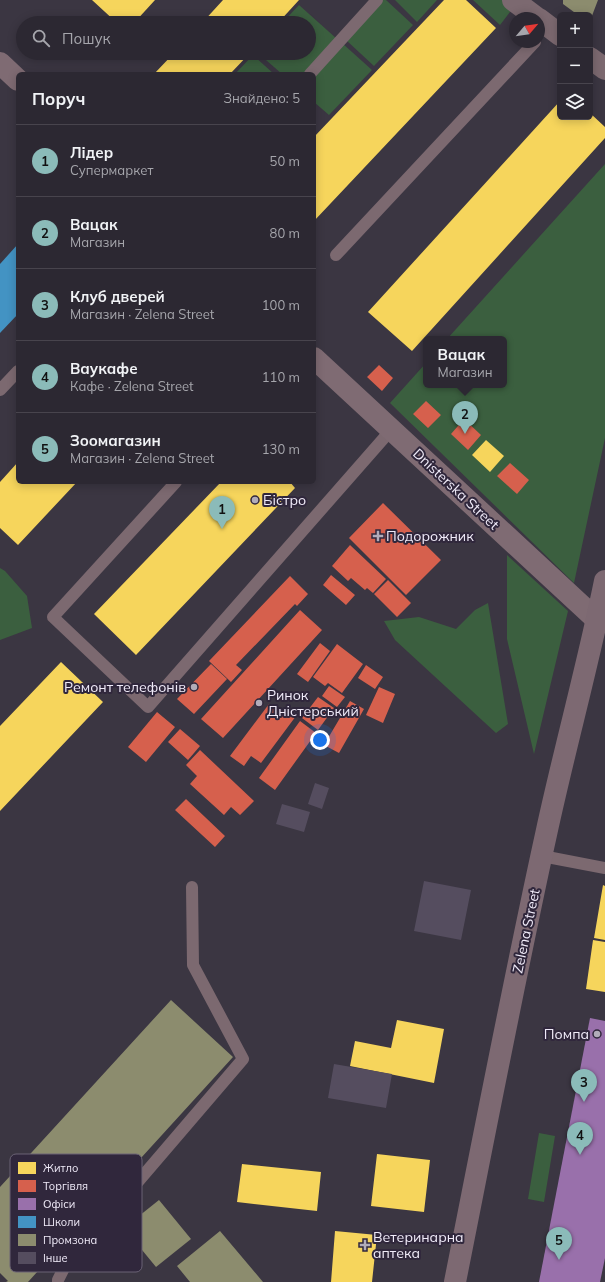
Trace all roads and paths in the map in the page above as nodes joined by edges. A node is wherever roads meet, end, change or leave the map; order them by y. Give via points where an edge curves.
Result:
1 (377, 0) edge
2 (514, 0) edge
3 (526, 12) edge
4 (526, 48) edge
5 (593, 60) edge
6 (0, 63) edge
7 (605, 69) edge
8 (312, 72) edge
9 (16, 78) edge
10 (336, 255) dead end
11 (316, 360) edge
12 (16, 373) edge
13 (0, 390) edge
14 (390, 429) junction
15 (174, 484) edge
16 (605, 581) edge
17 (601, 623) edge
18 (542, 856) junction
19 (605, 868) edge
20 (192, 888) dead end
21 (142, 1177) edge
22 (62, 1272) edge
23 (58, 1282) edge
24 (455, 1282) edge

1 - 8 lane
2 - 3 street
4 - 10 lane
5 - 7 street
6 - 9 street
11 - 14 street, Dnisterska Street
12 - 13 lane
14 - 15 lane via 148,707 53,617
14 - 17 street, Dnisterska Street
16 - 17 main road, Zelena Street
17 - 18 main road, Zelena Street
18 - 19 lane
18 - 24 main road, Zelena Street
20 - 21 lane via 193,965 243,1059
22 - 23 lane

